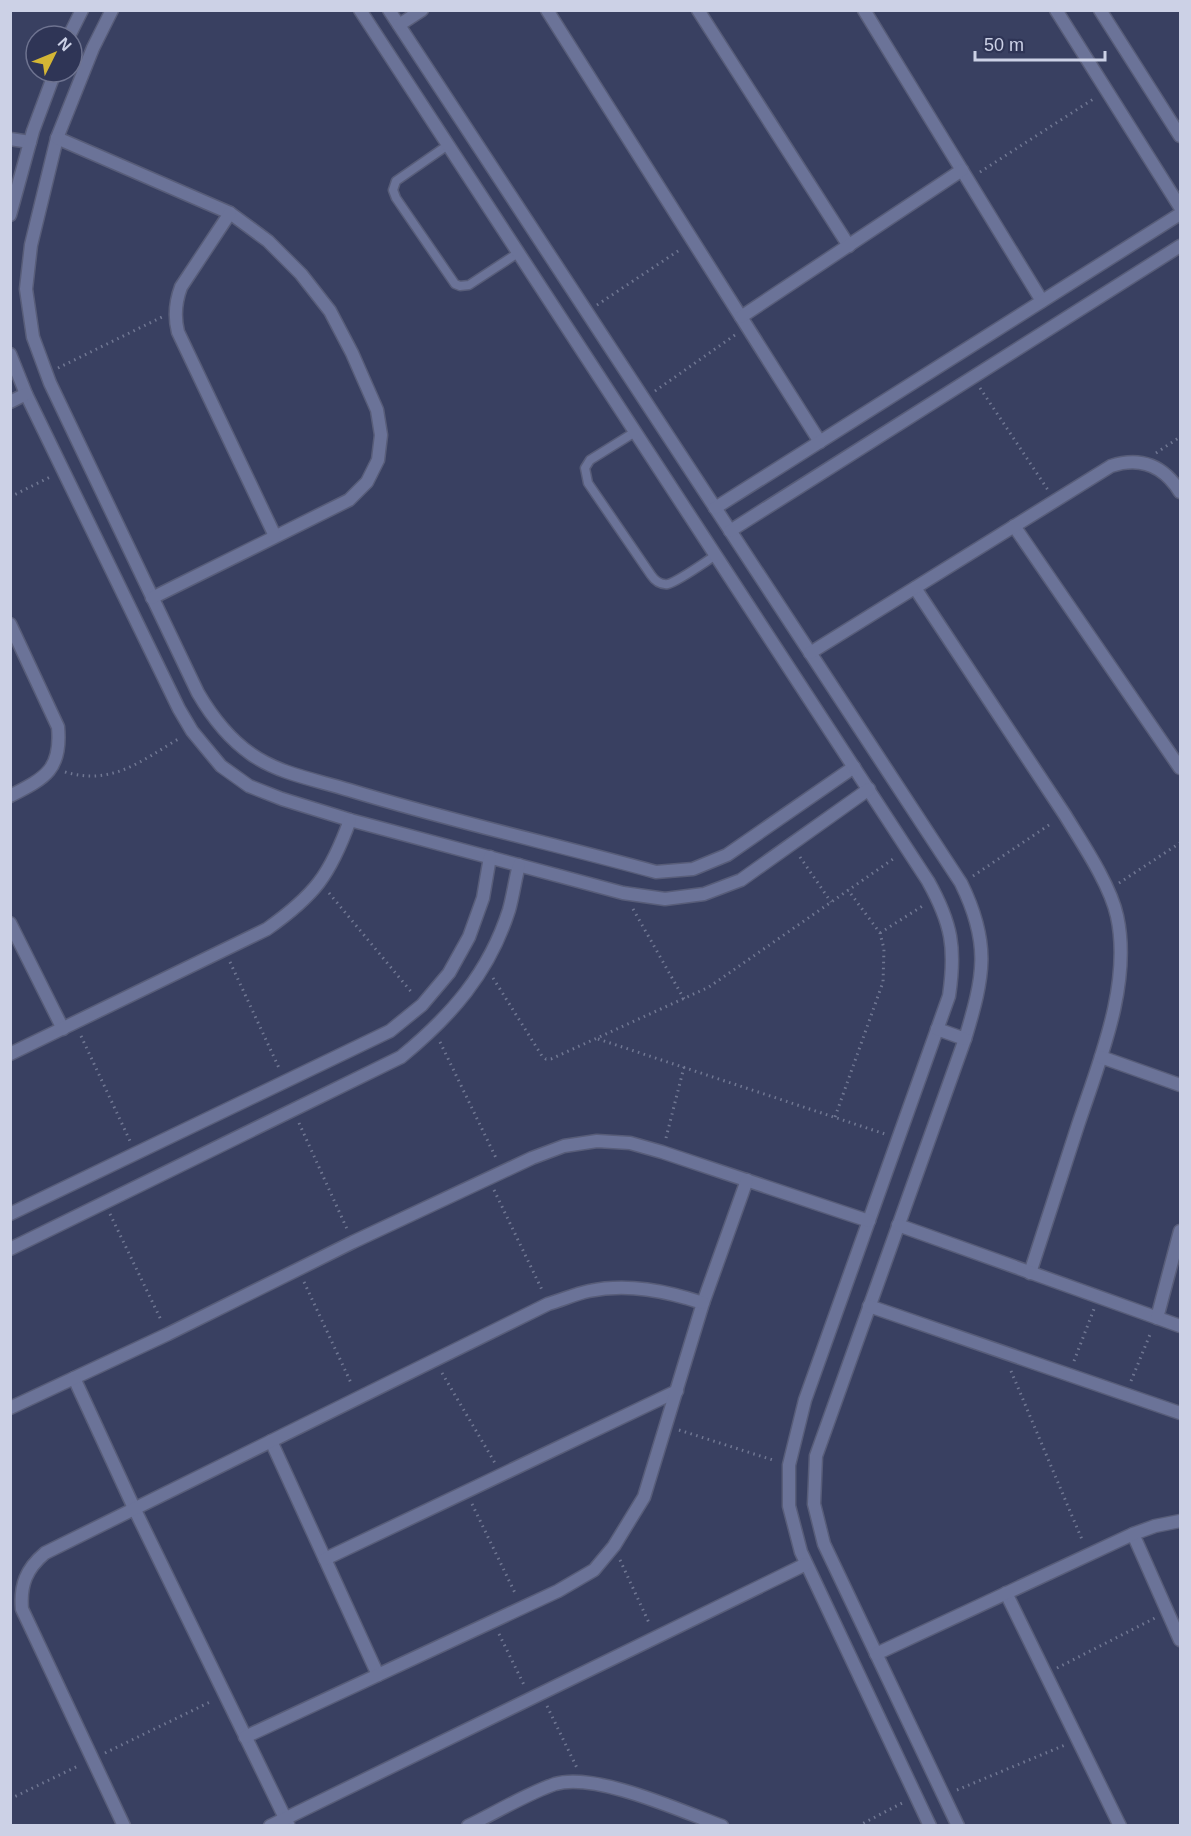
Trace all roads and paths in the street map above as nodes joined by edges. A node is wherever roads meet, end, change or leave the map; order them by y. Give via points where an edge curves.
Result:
1 (82, 10) edge
2 (112, 10) edge
3 (360, 10) edge
4 (389, 10) edge
5 (422, 10) edge
6 (547, 10) edge
7 (698, 10) edge
8 (864, 10) edge
9 (1056, 10) edge
10 (1100, 10) edge
11 (75, 24) edge
12 (399, 25) junction
13 (51, 84) edge
14 (1106, 91) junction
15 (1180, 136) edge
16 (57, 138) junction
17 (10, 139) edge
18 (30, 142) junction
19 (448, 146) junction
20 (965, 175) junction
21 (1180, 207) edge
22 (230, 213) junction
23 (1180, 214) edge
24 (10, 215) edge
25 (693, 241) junction
26 (849, 246) junction
27 (1180, 246) edge
28 (518, 253) junction
29 (1042, 301) junction
30 (174, 310) junction
31 (586, 312) junction
32 (744, 322) junction
33 (10, 354) edge
34 (46, 374) junction
35 (973, 377) junction
36 (26, 394) junction
37 (643, 399) junction
38 (10, 402) edge
39 (635, 432) junction
40 (1180, 437) edge
41 (820, 442) junction
42 (1142, 462) junction
43 (63, 471) junction
44 (1180, 492) edge
45 (10, 497) edge
46 (1055, 501) junction
47 (715, 508) junction
48 (1014, 526) junction
49 (730, 531) junction
50 (275, 536) junction
51 (716, 555) junction
52 (915, 588) junction
53 (152, 598) junction
54 (10, 624) edge
55 (810, 653) junction
56 (192, 731) junction
57 (854, 767) junction
58 (51, 768) junction
59 (1180, 768) edge
60 (868, 789) junction
61 (10, 796) edge
62 (1065, 815) junction
63 (350, 820) junction
64 (1180, 843) edge
65 (791, 844) junction
66 (907, 849) junction
67 (490, 857) junction
68 (519, 865) junction
69 (320, 883) junction
70 (961, 883) junction
71 (848, 890) junction
72 (1107, 891) junction
73 (623, 893) junction
74 (937, 897) junction
75 (831, 902) junction
76 (10, 923) edge
77 (880, 933) junction
78 (225, 951) junction
79 (484, 964) junction
80 (684, 999) junction
81 (422, 1005) junction
82 (75, 1023) junction
83 (63, 1029) junction
84 (937, 1029) junction
85 (434, 1030) junction
86 (598, 1038) junction
87 (965, 1038) junction
88 (10, 1054) edge
89 (1101, 1057) junction
90 (684, 1067) junction
91 (286, 1083) junction
92 (1180, 1085) edge
93 (292, 1110) junction
94 (834, 1117) junction
95 (898, 1138) junction
96 (662, 1152) junction
97 (136, 1154) junction
98 (502, 1171) junction
99 (488, 1178) junction
100 (747, 1180) junction
101 (104, 1203) junction
102 (10, 1214) edge
103 (869, 1221) junction
104 (898, 1225) junction
105 (1180, 1232) edge
106 (353, 1242) junction
107 (10, 1248) edge
108 (298, 1268) junction
109 (1030, 1273) junction
110 (1098, 1297) junction
111 (703, 1303) junction
112 (548, 1304) junction
113 (869, 1305) junction
114 (1156, 1318) junction
115 (1180, 1326) edge
116 (168, 1334) junction
117 (1003, 1351) junction
118 (435, 1360) junction
119 (1069, 1374) junction
120 (74, 1378) junction
121 (677, 1391) junction
122 (1126, 1394) junction
123 (357, 1398) junction
124 (10, 1408) edge
125 (1180, 1413) edge
126 (666, 1426) junction
127 (271, 1441) junction
128 (789, 1465) junction
129 (502, 1475) junction
130 (466, 1491) junction
131 (134, 1508) junction
132 (1180, 1521) edge
133 (1133, 1534) junction
134 (614, 1546) junction
135 (1088, 1555) junction
136 (325, 1559) junction
137 (806, 1564) junction
138 (1006, 1593) junction
139 (522, 1608) junction
140 (1168, 1612) junction
141 (493, 1622) junction
142 (1179, 1634) edge
143 (656, 1638) junction
144 (876, 1654) junction
145 (1046, 1674) junction
146 (378, 1675) junction
147 (225, 1695) junction
148 (536, 1696) junction
149 (245, 1737) junction
150 (1078, 1740) junction
151 (93, 1759) junction
152 (583, 1781) junction
153 (944, 1795) junction
154 (916, 1796) junction
155 (10, 1799) edge
156 (287, 1822) edge
157 (124, 1826) edge
158 (270, 1826) edge
159 (468, 1826) edge
160 (722, 1826) edge
161 (858, 1826) edge
162 (930, 1826) edge
163 (958, 1826) edge
164 (1120, 1826) edge

1 - 11 street
2 - 16 street
3 - 19 street
4 - 12 street
5 - 12 street
6 - 25 street
7 - 26 street
8 - 20 street
9 - 14 street
10 - 15 street
12 - 31 street
13 - 18 street
14 - 20 path
14 - 21 street
16 - 22 street
16 - 34 street via 31,245 26,289 33,337
17 - 18 street
18 - 24 street
19 - 28 street
19 - 28 lane via 396,181 396,198 455,284 469,285
20 - 26 street
20 - 29 street
22 - 30 street via 181,287
22 - 50 street via 268,241 302,274 330,311 377,411 381,435 378,460 367,482 349,500
23 - 29 street
25 - 31 path
25 - 32 street
26 - 32 street
27 - 35 street
28 - 39 street
29 - 41 street
30 - 34 path
30 - 50 street via 178,333
31 - 37 street
32 - 37 path
32 - 41 street
33 - 36 street
34 - 53 street
35 - 46 path
35 - 49 street
36 - 38 street
36 - 43 street
37 - 47 street
39 - 51 street
39 - 51 lane via 590,460 585,468 588,483 658,582 672,582
40 - 42 path
41 - 47 street
42 - 44 street via 1160,469
42 - 46 street via 1111,466
43 - 45 path
43 - 56 street
46 - 48 street
47 - 49 street
48 - 52 street
48 - 59 street
49 - 55 street
50 - 53 street
51 - 57 street
52 - 55 street
52 - 62 street
53 - 57 street via 212,717 252,755 277,768 374,797 656,872 693,869 727,855
54 - 58 street via 58,727 60,742
55 - 70 street
56 - 58 path via 123,772 74,775
56 - 63 street via 220,766 249,786
57 - 60 street
58 - 61 street via 42,780
60 - 65 street
60 - 66 street
62 - 70 path
62 - 72 street
63 - 67 street
63 - 69 street via 338,853
64 - 72 path
65 - 73 street via 741,880 704,894 665,899
65 - 75 path
66 - 71 path
66 - 74 street
67 - 68 street
67 - 81 street via 483,898 469,937 449,973
68 - 73 street
68 - 79 street via 509,910
69 - 78 street via 296,908 267,929
69 - 81 path
70 - 87 street via 980,929 982,963 977,1000
71 - 75 path
71 - 77 path
72 - 89 street via 1117,916 1120,952 1118,988
73 - 80 path
74 - 77 path
74 - 84 street via 951,936 953,966 949,996
75 - 80 path via 709,987
76 - 83 street
77 - 94 path via 884,982
78 - 82 street
78 - 91 path
79 - 85 street via 467,993
79 - 86 path via 544,1058 551,1059
80 - 86 path
81 - 91 street via 390,1031
82 - 83 street
82 - 97 path
83 - 88 street
84 - 87 street
84 - 95 street
85 - 93 street via 401,1057
85 - 98 path
86 - 90 path
87 - 104 street
89 - 92 street
89 - 109 street
90 - 94 path
90 - 96 path
91 - 97 street
93 - 101 street
93 - 106 path
94 - 95 path
95 - 103 street
96 - 98 street via 630,1143 597,1141 564,1146
96 - 100 street
97 - 102 street
98 - 99 street
99 - 106 street
99 - 112 path
100 - 103 street
100 - 111 street
101 - 107 street
101 - 116 path
103 - 128 street via 805,1400
104 - 109 street
104 - 113 street
105 - 114 street
106 - 108 street
108 - 116 street
108 - 123 path
109 - 110 street
110 - 114 street
110 - 119 path
111 - 112 street via 666,1292 628,1288 589,1291
111 - 121 street
112 - 118 street
113 - 117 street
113 - 144 street via 816,1456 814,1504 824,1544
114 - 115 street
114 - 122 path
116 - 120 street
117 - 119 street
117 - 135 path
118 - 123 street
118 - 129 path
119 - 122 street
120 - 124 street
120 - 131 street
121 - 126 street
121 - 129 street
122 - 125 street
123 - 127 street
126 - 128 path
126 - 134 street via 644,1497
127 - 131 street
127 - 136 street
128 - 137 street via 789,1506
129 - 130 street
130 - 136 street
130 - 139 path
131 - 147 street
131 - 151 street via 45,1553 24,1577 21,1593 22,1609
132 - 133 street
133 - 135 street
133 - 140 street
134 - 139 street via 594,1570
134 - 143 path
135 - 138 street
136 - 146 street
137 - 143 street
137 - 154 street
138 - 144 street
138 - 145 street
139 - 141 street
140 - 142 street
140 - 145 path
141 - 146 street
141 - 148 path
143 - 148 street
144 - 153 street
145 - 150 street
146 - 149 street
147 - 149 street
147 - 151 path
148 - 152 path
148 - 156 street
149 - 156 street
150 - 153 path
150 - 164 street
151 - 155 path
151 - 157 street
152 - 159 street via 556,1784
152 - 160 street via 610,1786
153 - 163 street
154 - 161 path
154 - 162 street
156 - 158 street

